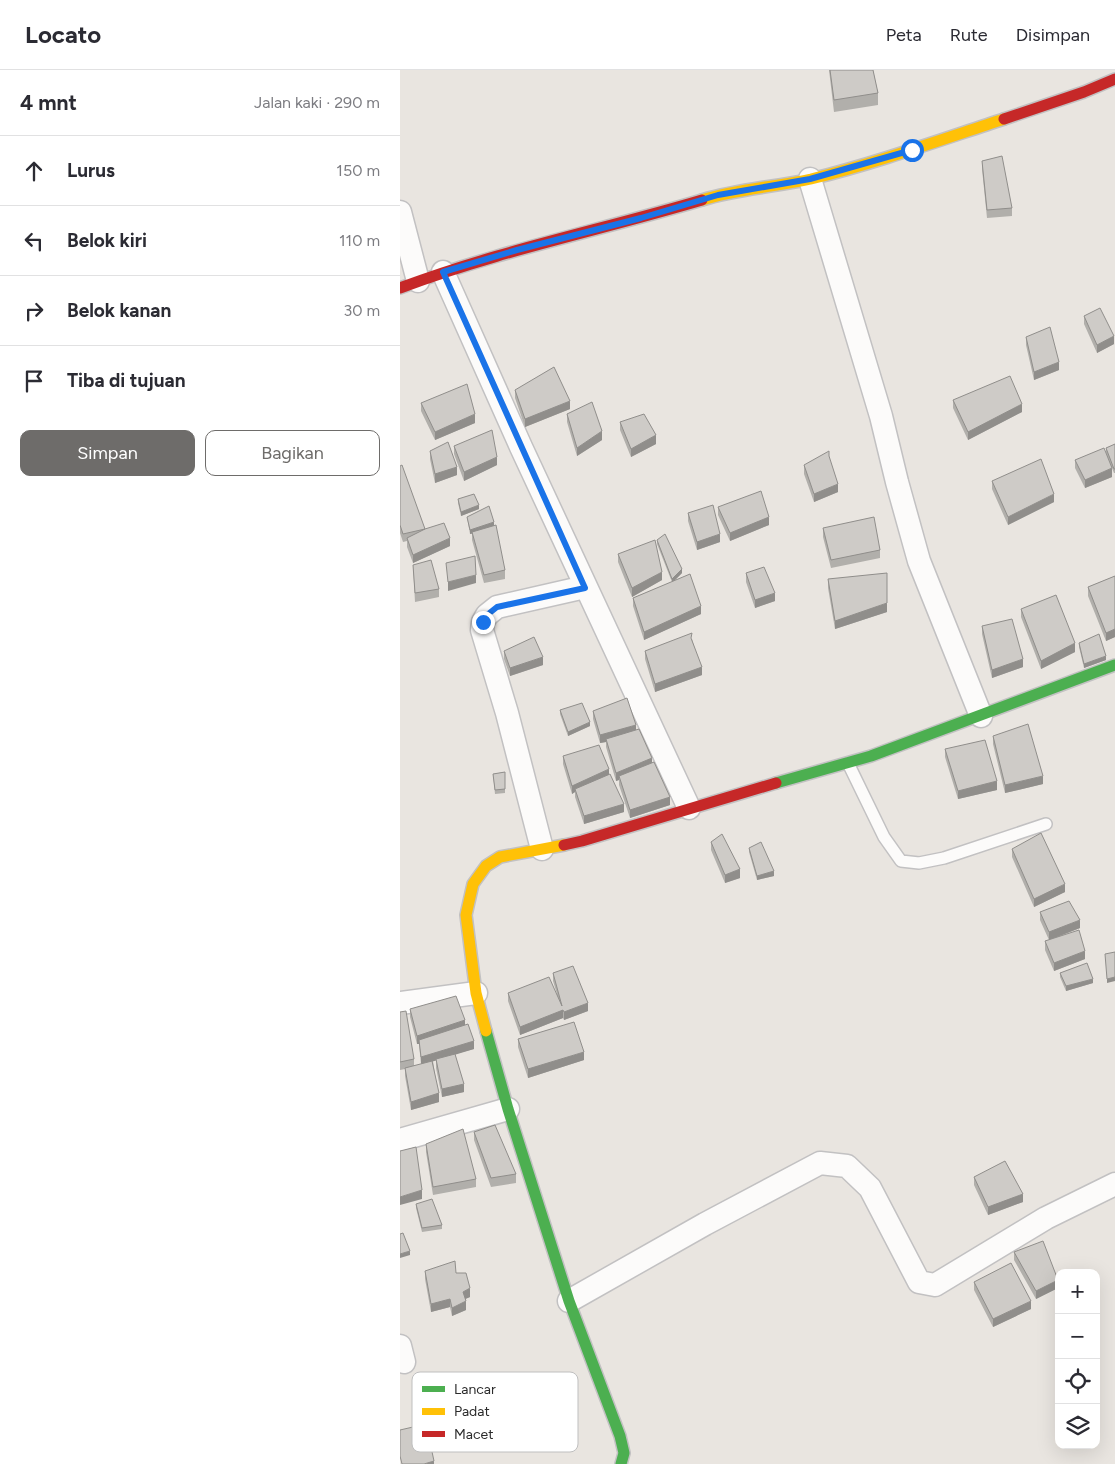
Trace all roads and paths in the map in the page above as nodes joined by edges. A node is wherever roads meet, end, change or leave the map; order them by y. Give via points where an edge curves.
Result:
1 (1115, 79) edge
2 (810, 179) junction
3 (400, 212) edge
4 (443, 272) junction
5 (409, 285) edge
6 (585, 588) junction
7 (1115, 665) edge
8 (981, 716) junction
9 (848, 763) junction
10 (688, 808) junction
11 (1046, 824) dead end
12 (542, 849) junction
13 (476, 993) junction
14 (400, 1003) edge
15 (508, 1109) junction
16 (400, 1140) edge
17 (1115, 1184) edge
18 (569, 1301) junction
19 (621, 1464) edge

1 - 2 street via 912,150
2 - 4 street via 718,195
2 - 8 street via 881,416 919,561
3 - 5 street
4 - 5 street
4 - 6 street
6 - 10 street
6 - 12 street via 497,607 483,622 484,642 507,713
7 - 8 street
8 - 9 street
9 - 10 street
9 - 11 lane via 884,837 901,861 919,863 944,858
10 - 12 street via 582,841
12 - 13 street via 500,858 486,866 472,884 466,915
13 - 14 street
13 - 15 street
15 - 16 street
15 - 18 street
17 - 18 street via 1046,1218 935,1285 919,1282 870,1188 847,1166 820,1163
18 - 19 street via 620,1436 624,1453

